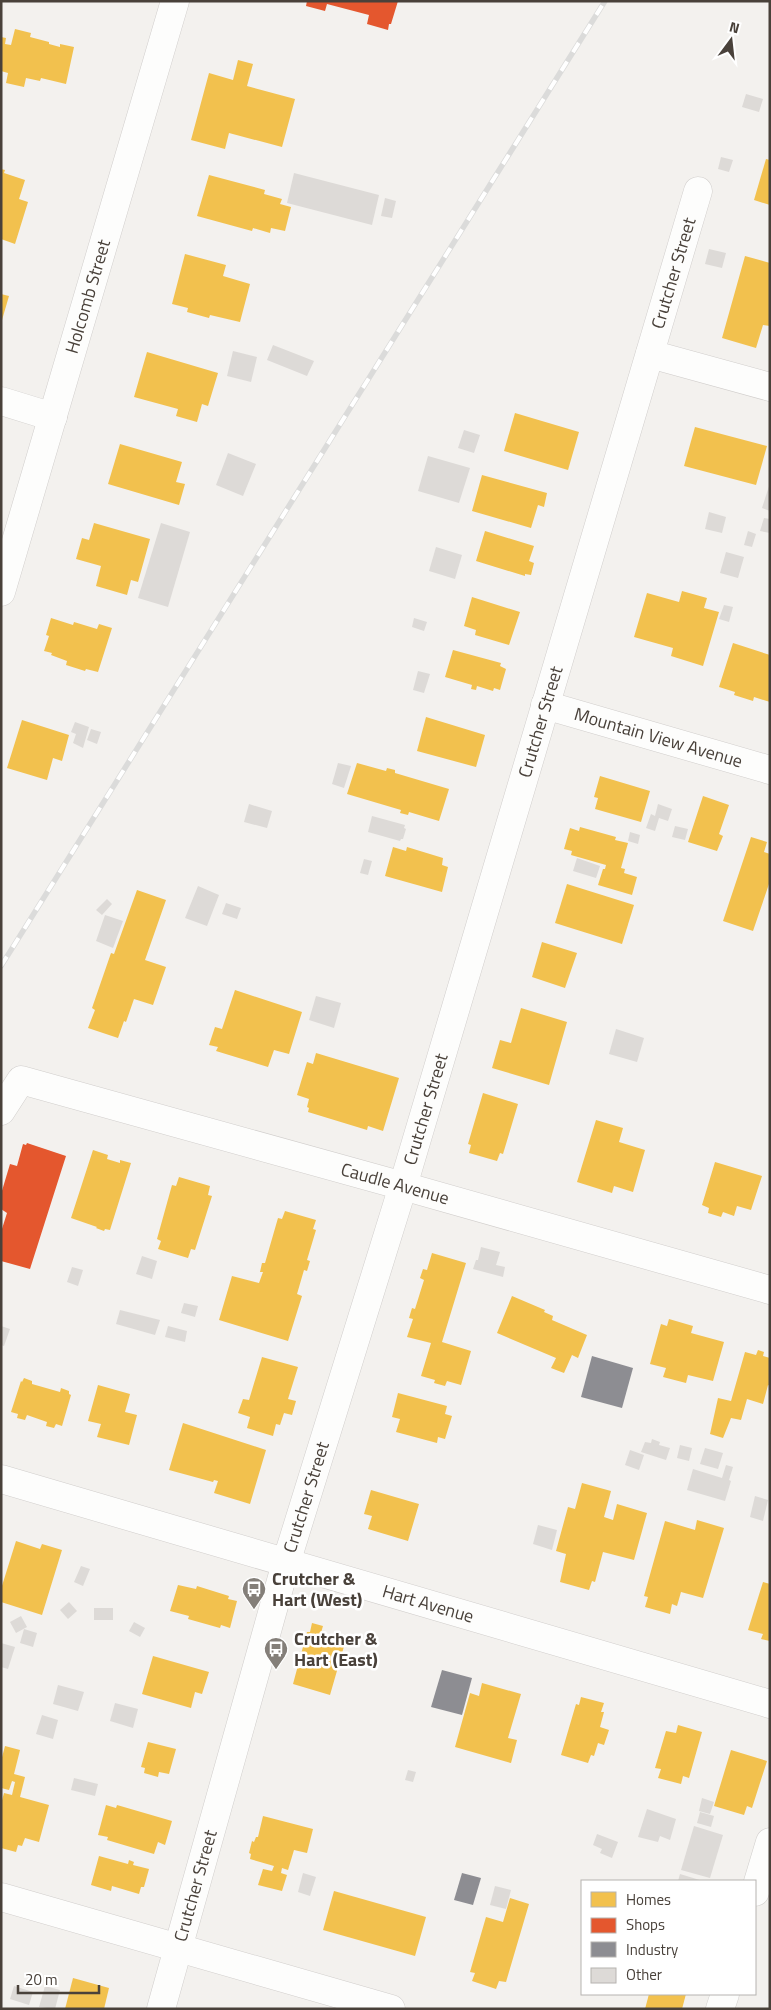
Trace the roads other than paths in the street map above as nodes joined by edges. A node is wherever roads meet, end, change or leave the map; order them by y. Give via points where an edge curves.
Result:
1 (175, 1) edge
2 (698, 191) dead end
3 (650, 354) junction
4 (770, 387) edge
5 (1, 401) edge
6 (53, 417) junction
7 (1, 592) edge
8 (545, 705) junction
9 (770, 770) edge
10 (1, 1111) edge
11 (403, 1186) junction
12 (770, 1290) edge
13 (1, 1479) edge
14 (286, 1563) junction
15 (770, 1704) edge
16 (770, 1842) edge
17 (756, 1889) edge
18 (1, 1897) edge
19 (179, 1948) junction
20 (724, 1995) edge
21 (161, 2009) edge
22 (391, 2009) edge
23 (720, 2009) edge

1 - 6 street, Holcomb Street
2 - 3 street, Crutcher Street
3 - 4 street
3 - 8 street, Crutcher Street
5 - 6 street
6 - 7 street, Holcomb Street
8 - 9 street, Mountain View Avenue
8 - 11 street, Crutcher Street
10 - 11 street, Caudle Avenue via 20,1080
11 - 12 street, Caudle Avenue
11 - 14 street, Crutcher Street
13 - 14 street, Hart Avenue
14 - 15 street, Hart Avenue
14 - 19 street, Crutcher Street
16 - 17 street
18 - 19 street
19 - 21 street, Crutcher Street
19 - 22 street
20 - 23 street

